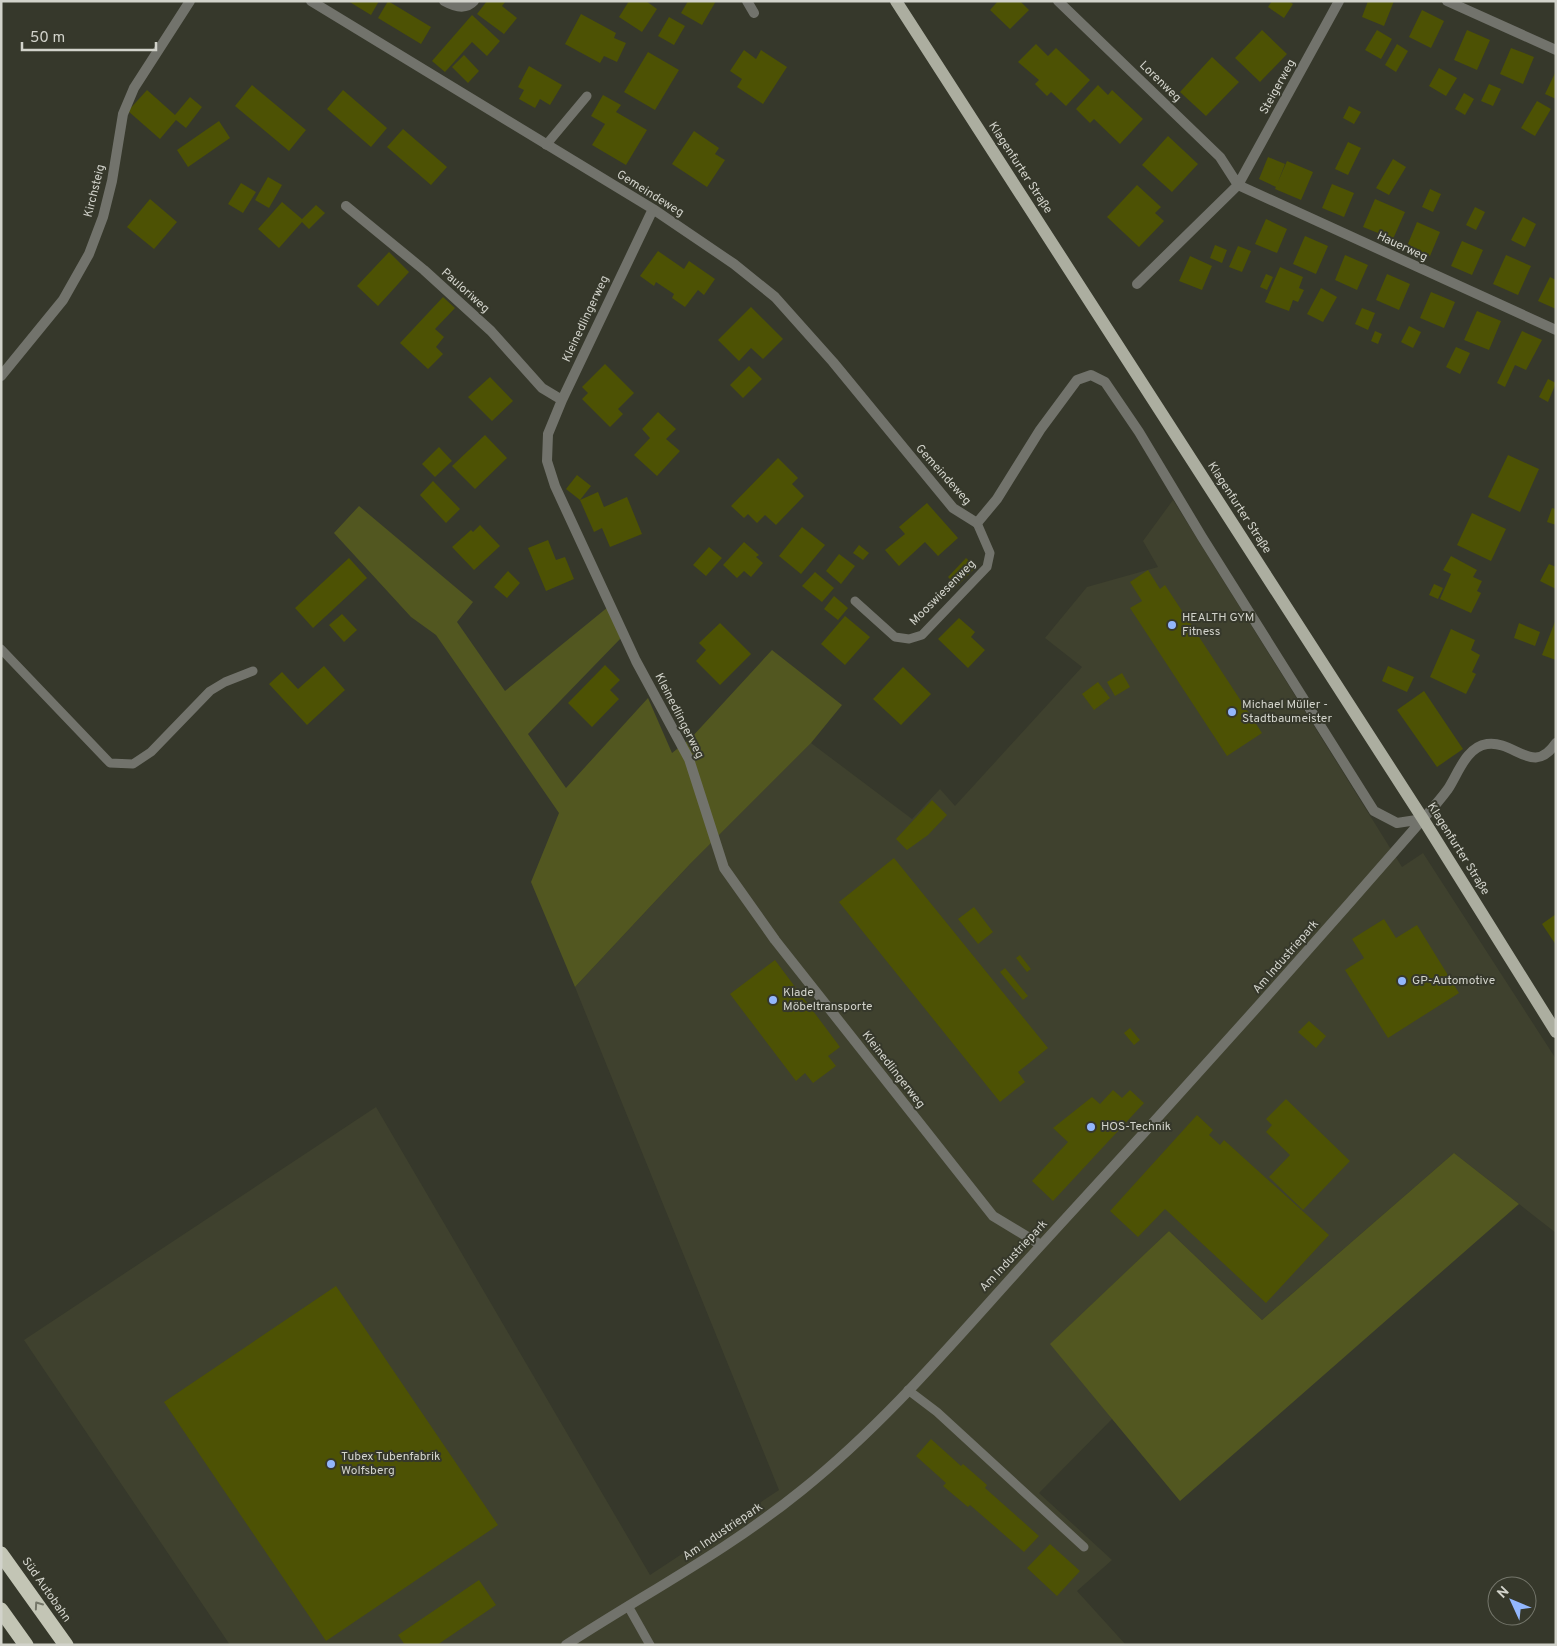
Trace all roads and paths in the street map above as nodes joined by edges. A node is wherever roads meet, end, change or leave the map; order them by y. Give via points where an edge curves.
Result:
1 (190, 1) edge
2 (312, 1) edge
3 (444, 1) edge
4 (474, 1) edge
5 (747, 1) edge
6 (896, 1) edge
7 (1058, 1) edge
8 (1339, 1) edge
9 (1447, 1) edge
10 (754, 13) dead end
11 (1556, 50) edge
12 (587, 96) dead end
13 (546, 145) junction
14 (1238, 185) junction
15 (346, 206) dead end
16 (653, 209) junction
17 (1137, 284) dead end
18 (1556, 330) edge
19 (1, 376) edge
20 (562, 400) junction
21 (977, 523) junction
22 (854, 601) dead end
23 (1, 649) edge
24 (253, 672) dead end
25 (1556, 743) edge
26 (1423, 819) junction
27 (1556, 1032) edge
28 (1041, 1245) junction
29 (908, 1390) junction
30 (1084, 1547) dead end
31 (1, 1554) edge
32 (628, 1606) junction
33 (1, 1610) edge
34 (26, 1645) edge
35 (66, 1645) edge
36 (566, 1645) edge
37 (650, 1645) edge

1 - 19 street, Kirchsteig via 134,88 123,114 112,182 89,254 63,300
2 - 13 street, Gemeindeweg
3 - 4 street via 456,8 471,5
5 - 10 street
6 - 26 main road, Klagenfurter Straße
7 - 14 street, Lorenweg via 1220,157
8 - 14 street, Steigerweg
9 - 11 street
12 - 13 lane
13 - 16 street, Gemeindeweg
14 - 17 street, Steigerweg
14 - 18 street, Hauerweg
15 - 20 street, Pauloriweg via 424,270 491,331 542,388
16 - 20 street, Kleinedlingerweg
16 - 21 street, Gemeindeweg via 734,264 775,297 953,508
20 - 28 street, Kleinedlingerweg via 546,447 555,486 636,661 689,760 724,868 775,940 993,1216
21 - 22 lane, Mooswiesenweg via 990,553 987,567 922,635 909,639 895,637
21 - 26 street, Gemeindeweg via 997,499 1040,430 1077,380 1091,375 1105,382 1374,811 1397,823
23 - 24 lane via 110,763 133,764 151,752 210,691
25 - 26 street, Am Industriepark via 1549,753 1538,757 1502,745 1487,744 1476,748
26 - 27 main road, Klagenfurter Straße
26 - 28 street, Am Industriepark via 1252,1015
28 - 29 street, Am Industriepark
29 - 30 lane via 937,1412
29 - 32 street, Am Industriepark via 804,1489 747,1533
35 -> 31 highway, Süd Autobahn
32 - 36 street, Am Industriepark
32 - 37 lane
33 - 34 highway

